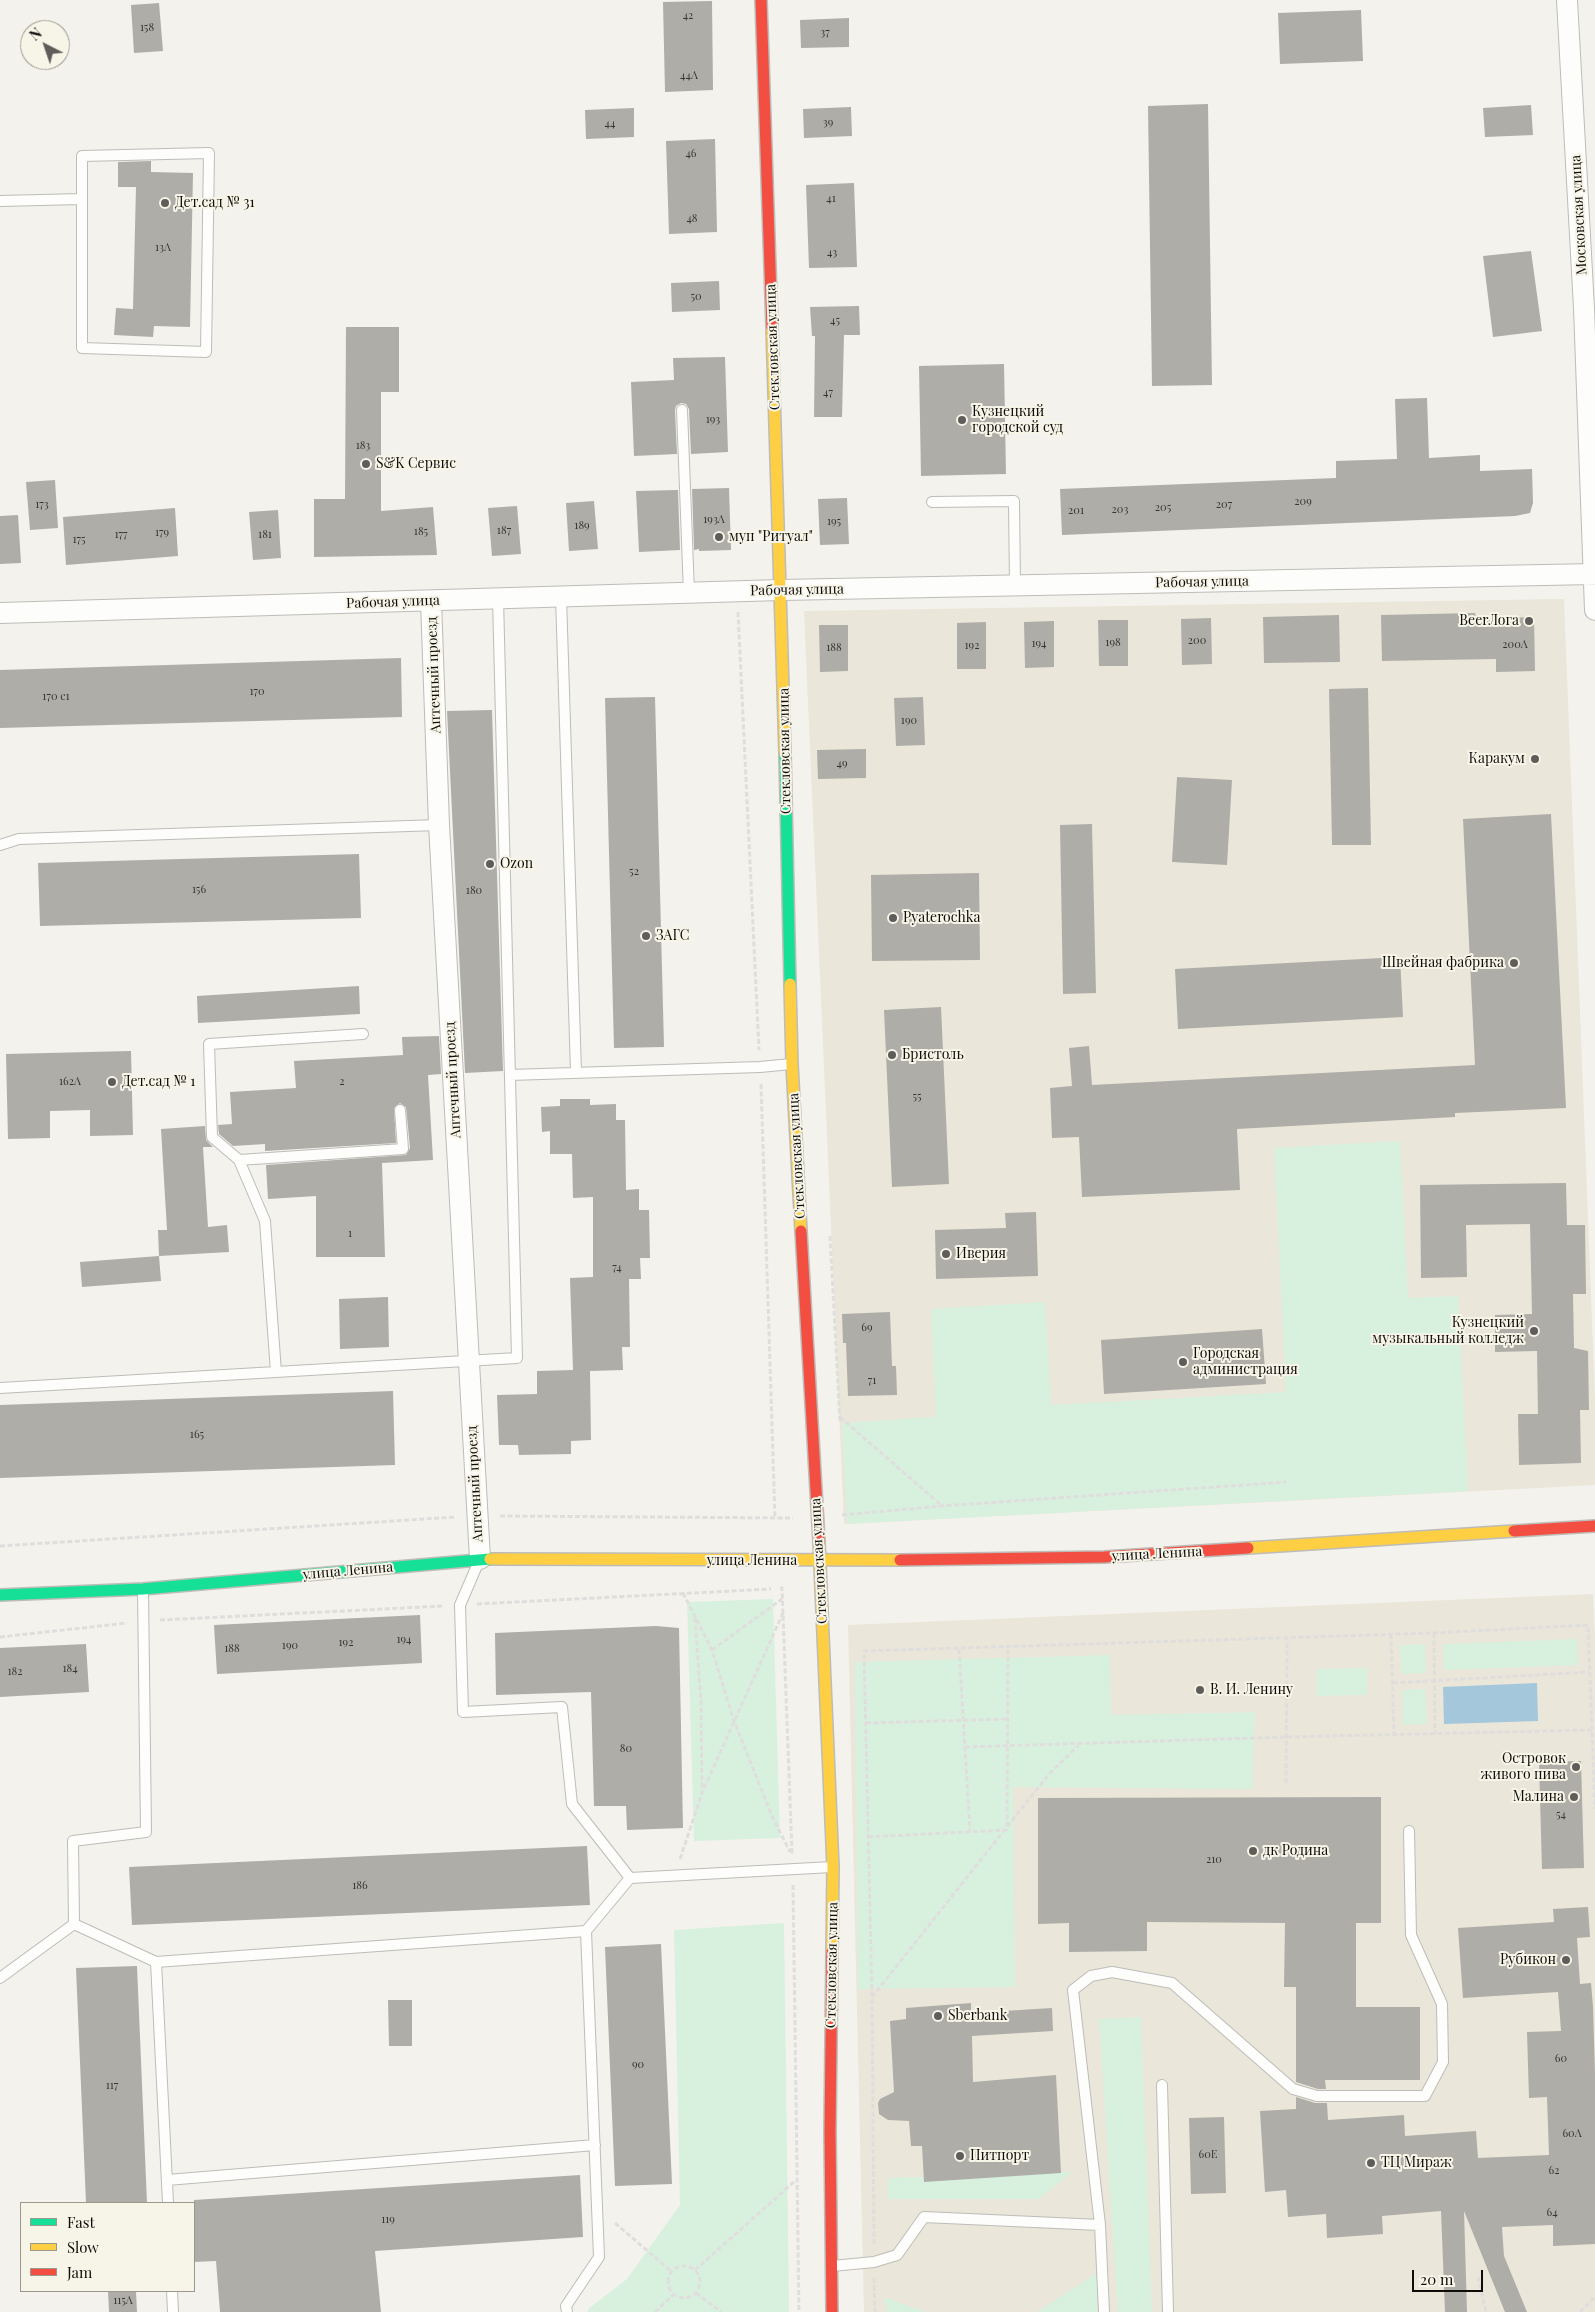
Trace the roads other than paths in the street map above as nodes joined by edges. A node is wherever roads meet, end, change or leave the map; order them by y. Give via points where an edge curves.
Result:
1 (761, 0) edge
2 (1567, 0) edge
3 (82, 199) junction
4 (0, 201) edge
5 (682, 410) dead end
6 (932, 502) dead end
7 (1594, 574) edge
8 (1015, 586) junction
9 (781, 590) junction
10 (690, 593) junction
11 (561, 597) junction
12 (498, 598) junction
13 (431, 600) junction
14 (1595, 610) edge
15 (0, 613) edge
16 (439, 825) junction
17 (0, 845) edge
18 (363, 1034) dead end
19 (792, 1064) junction
20 (576, 1072) junction
21 (510, 1075) junction
22 (400, 1110) dead end
23 (239, 1160) junction
24 (468, 1361) junction
25 (276, 1372) junction
26 (0, 1388) edge
27 (1595, 1526) edge
28 (480, 1559) junction
29 (820, 1561) junction
30 (143, 1589) junction
31 (0, 1595) edge
32 (1409, 1831) dead end
33 (833, 1867) junction
34 (630, 1878) junction
35 (74, 1924) junction
36 (586, 1932) junction
37 (156, 1962) junction
38 (0, 1978) edge
39 (1162, 2085) dead end
40 (595, 2145) junction
41 (167, 2180) junction
42 (168, 2202) edge
43 (1100, 2225) junction
44 (832, 2266) junction
45 (172, 2292) edge
46 (173, 2312) edge
47 (567, 2312) edge
48 (832, 2312) edge
49 (1104, 2312) edge
50 (1168, 2312) edge

1 - 9 street, Стекловская улица
2 - 7 street, Московская улица via 1584,308
3 - 3 lane via 82,156 209,153 206,352 82,348
3 - 4 lane
5 - 10 lane
6 - 8 lane via 1014,501
7 - 8 street, Рабочая улица
7 - 14 street, Московская улица
8 - 9 street, Рабочая улица
9 - 10 street, Рабочая улица
9 - 19 street, Стекловская улица
10 - 11 street, Рабочая улица
11 - 12 street, Рабочая улица
11 - 20 lane
12 - 13 street, Рабочая улица
12 - 21 lane
13 - 15 street, Рабочая улица
13 - 16 street, Аптечный проезд
16 - 17 lane via 19,839
16 - 24 street, Аптечный проезд
18 - 23 lane via 209,1044 212,1137
19 - 20 lane
19 - 29 street, Стекловская улица
20 - 21 lane
21 - 24 lane via 518,1358
22 - 23 lane via 403,1149
23 - 25 lane via 265,1221
24 - 25 lane
24 - 28 street, Аптечный проезд
25 - 26 lane
27 - 29 street, улица Ленина via 1104,1557
28 - 29 street, улица Ленина
28 - 30 street, улица Ленина
28 - 34 lane via 460,1605 463,1712 562,1707 572,1804
29 - 33 street, Стекловская улица
30 - 31 street, улица Ленина
30 - 35 lane via 146,1832 73,1841
32 - 43 lane via 1410,1935 1442,2004 1443,2062 1425,2096 1317,2096 1293,2089 1172,1983 1112,1972 1091,1976 1073,1990
33 - 34 lane
33 - 44 street, Стекловская улица
34 - 36 lane
35 - 37 lane
35 - 38 lane
36 - 37 lane
36 - 40 lane
37 - 41 lane
39 - 50 lane
40 - 41 lane
40 - 47 lane via 599,2256 566,2306
41 - 42 lane
43 - 44 lane via 924,2217 897,2255 874,2262
43 - 49 lane
44 - 48 street, Стекловская улица
45 - 46 lane

